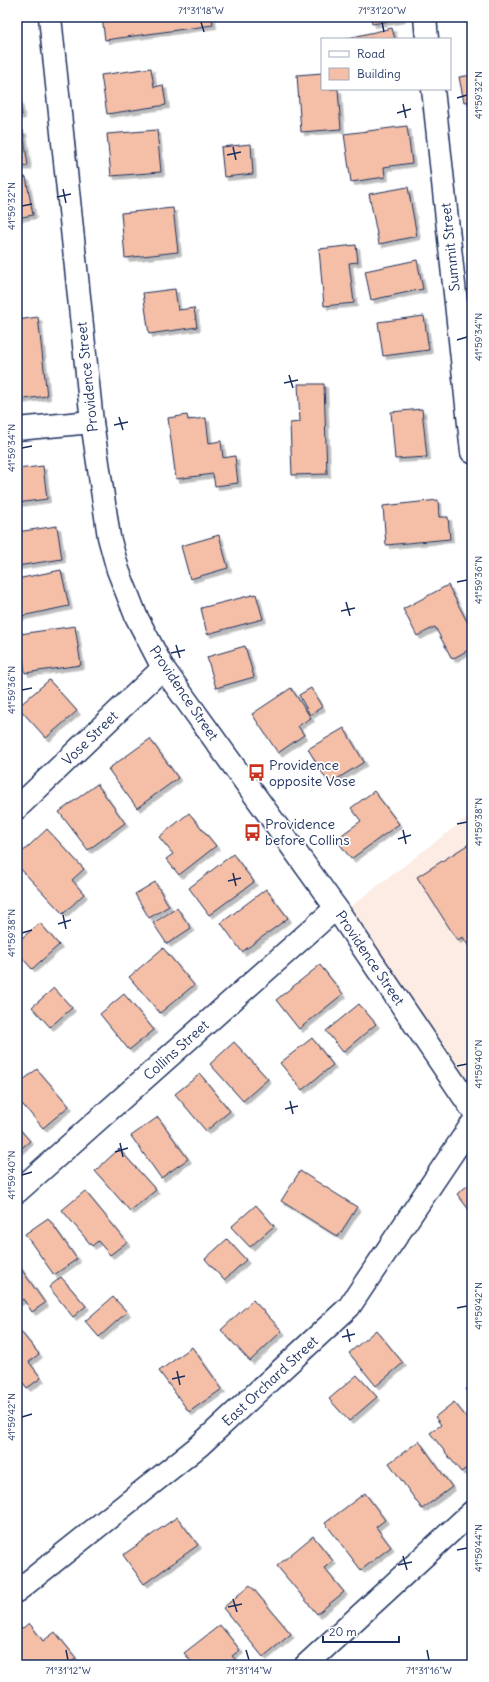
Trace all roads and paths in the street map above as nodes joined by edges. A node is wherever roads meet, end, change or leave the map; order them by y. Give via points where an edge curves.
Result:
1 (50, 17) edge
2 (425, 17) edge
3 (427, 38) edge
4 (433, 90) edge
5 (92, 422) junction
6 (17, 429) edge
7 (472, 452) edge
8 (163, 668) junction
9 (17, 808) edge
10 (336, 908) junction
11 (472, 1109) edge
12 (472, 1124) edge
13 (17, 1192) edge
14 (472, 1512) edge
15 (17, 1591) edge
16 (306, 1665) edge

1 - 5 street, Providence Street
2 - 3 street
4 - 7 street, Summit Street
5 - 6 street
5 - 8 street, Providence Street via 109,537 118,570 136,616
8 - 9 street, Vose Street
8 - 10 street, Providence Street
10 - 11 street, Providence Street
10 - 13 street, Collins Street
12 - 15 street, East Orchard Street via 349,1307 199,1446
14 - 16 street

